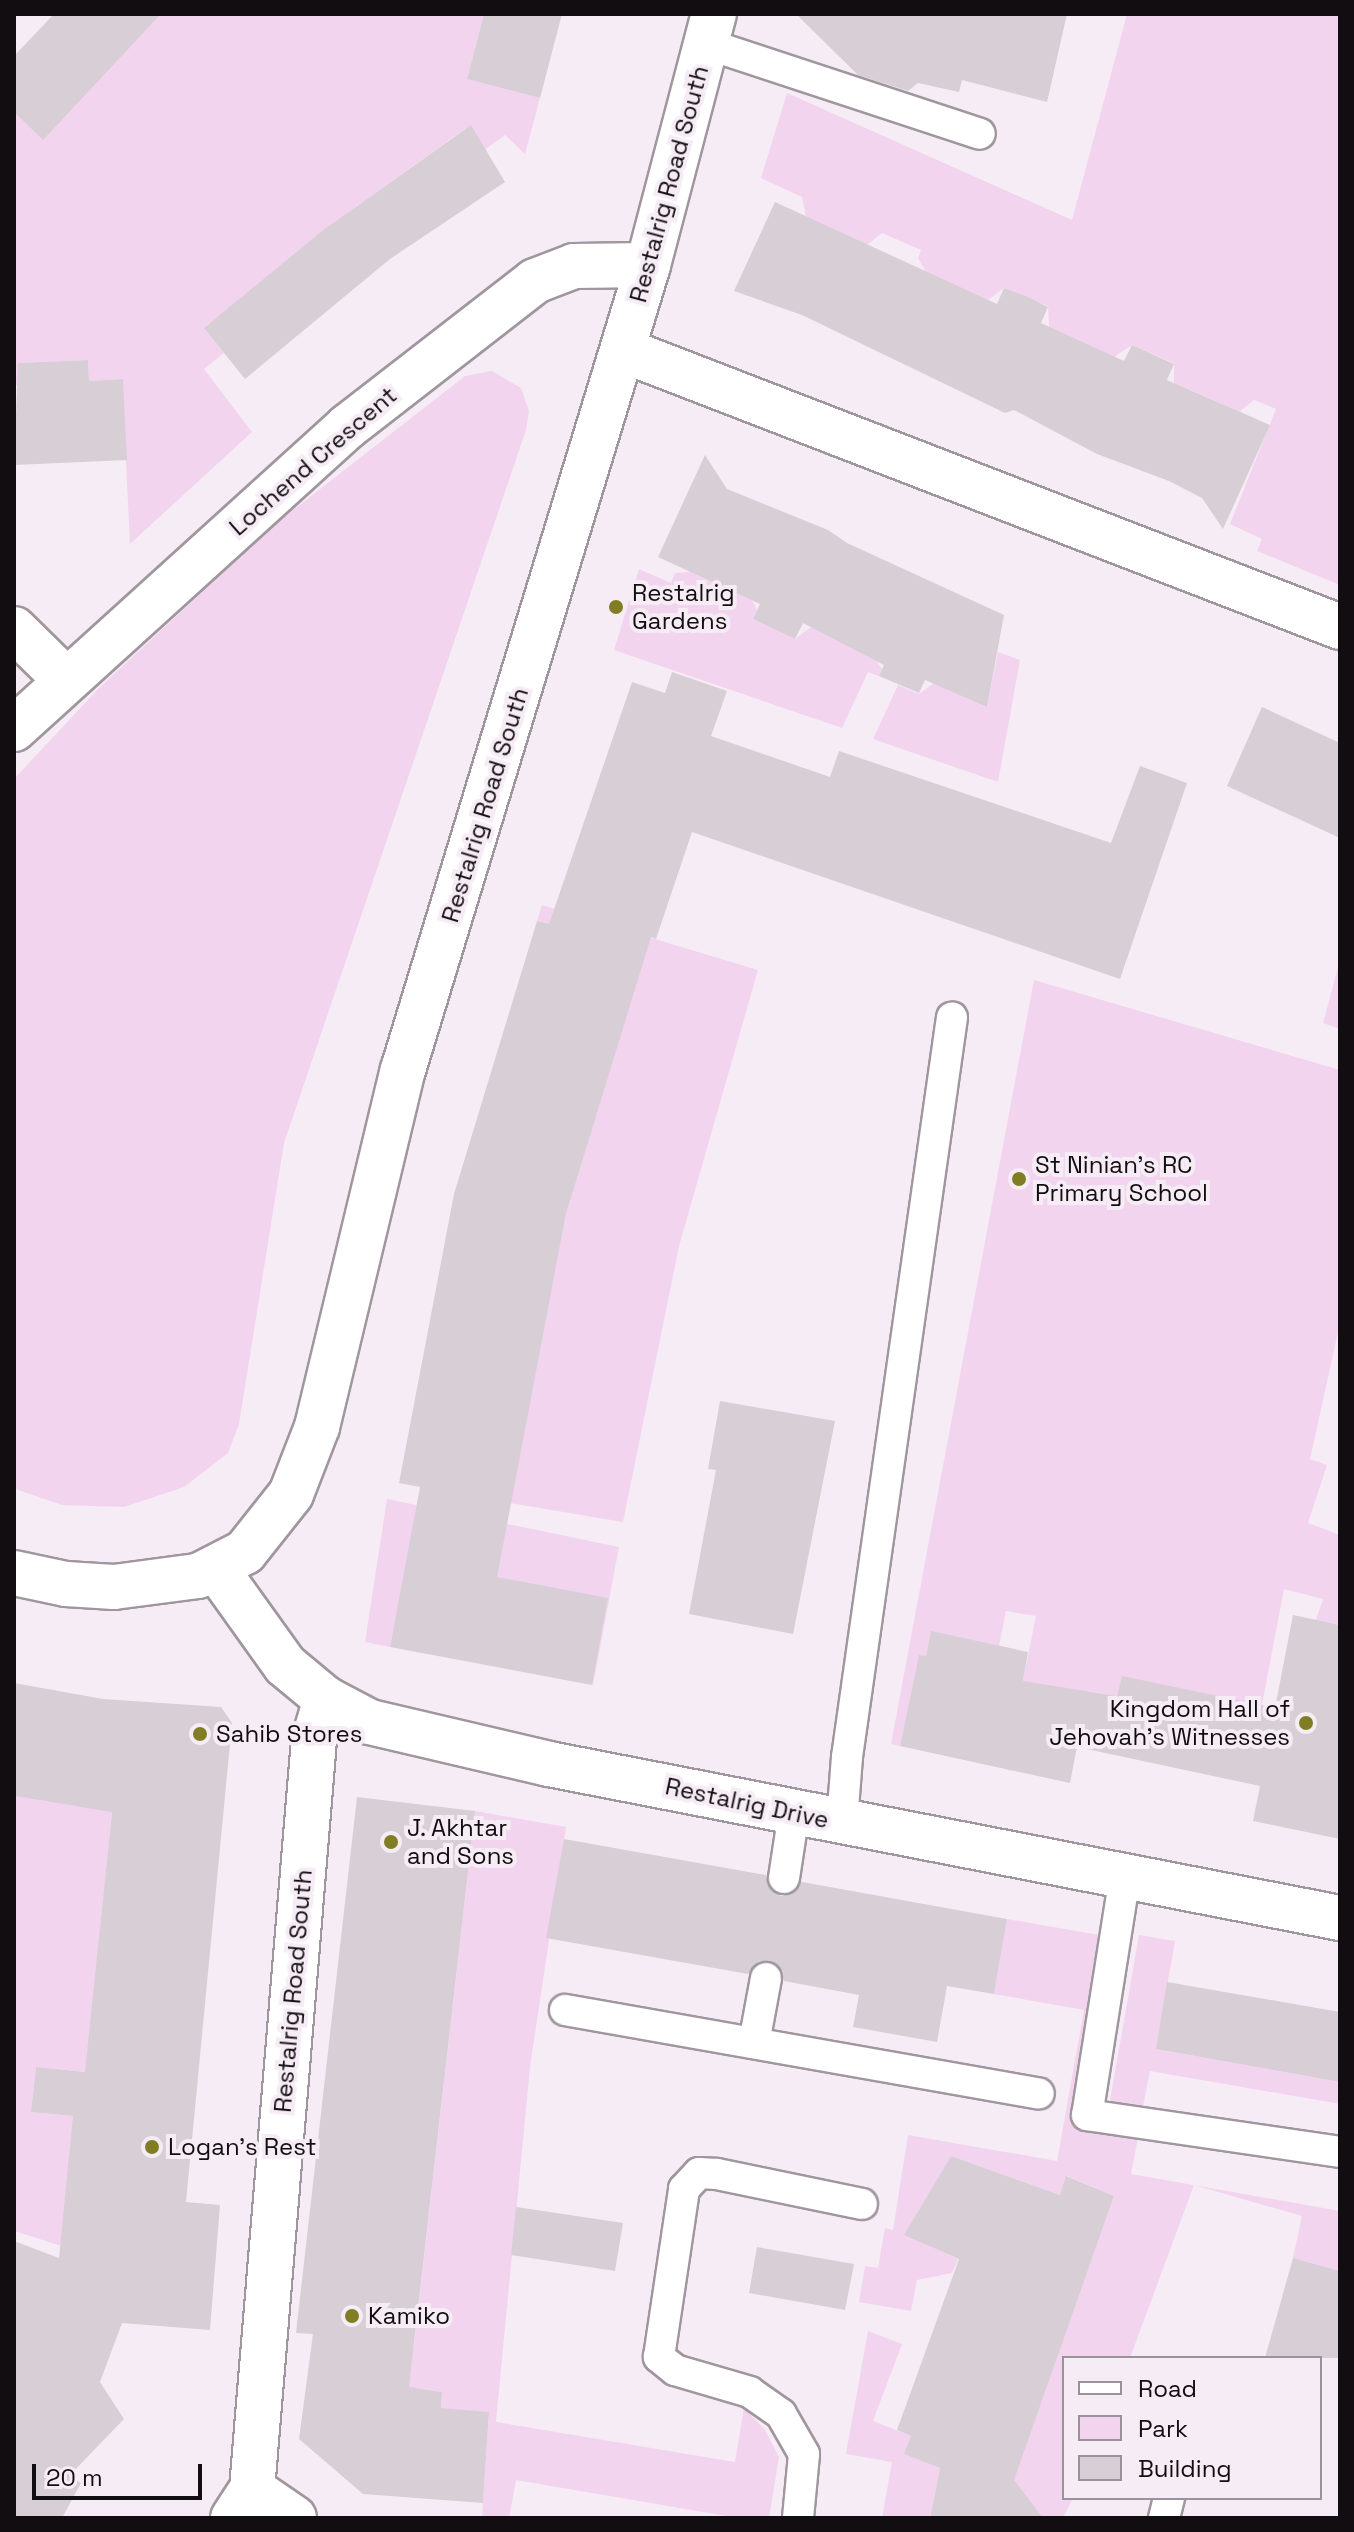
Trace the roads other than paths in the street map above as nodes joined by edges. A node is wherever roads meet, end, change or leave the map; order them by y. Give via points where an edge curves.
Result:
1 (710, 26) edge
2 (980, 134) dead end
3 (648, 265) junction
4 (623, 350) junction
5 (1340, 627) edge
6 (14, 629) edge
7 (65, 679) junction
8 (14, 729) edge
9 (952, 1017) dead end
10 (217, 1570) junction
11 (14, 1573) edge
12 (326, 1699) junction
13 (794, 1813) junction
14 (842, 1822) junction
15 (1125, 1876) junction
16 (784, 1878) dead end
17 (1340, 1918) edge
18 (766, 1978) dead end
19 (565, 2010) dead end
20 (754, 2043) junction
21 (1039, 2094) dead end
22 (1340, 2152) edge
23 (862, 2204) dead end
24 (242, 2504) edge
25 (294, 2518) edge
26 (798, 2518) edge

1 - 2 lane via 707,44
1 - 3 street, Restalrig Road South
3 - 4 street, Restalrig Road South
3 - 7 street, Lochend Crescent via 574,266 535,281 347,427
4 - 5 street
4 - 10 street, Restalrig Road South via 403,1070 317,1427 291,1494 245,1552
6 - 7 street
7 - 8 street, Lochend Crescent
9 - 14 lane
10 - 11 street via 114,1587
10 - 12 street, Restalrig Drive via 285,1665
12 - 13 street, Restalrig Drive via 370,1722
12 - 24 street, Restalrig Road South via 314,1739
13 - 14 street, Restalrig Drive
13 - 16 lane
14 - 15 street, Restalrig Drive
15 - 17 street, Restalrig Drive
15 - 22 lane via 1087,2115
18 - 20 lane
19 - 20 lane
20 - 21 lane
23 - 26 lane via 708,2173 694,2176 684,2189 659,2357 675,2370 750,2392 781,2414 804,2454
24 - 25 street

